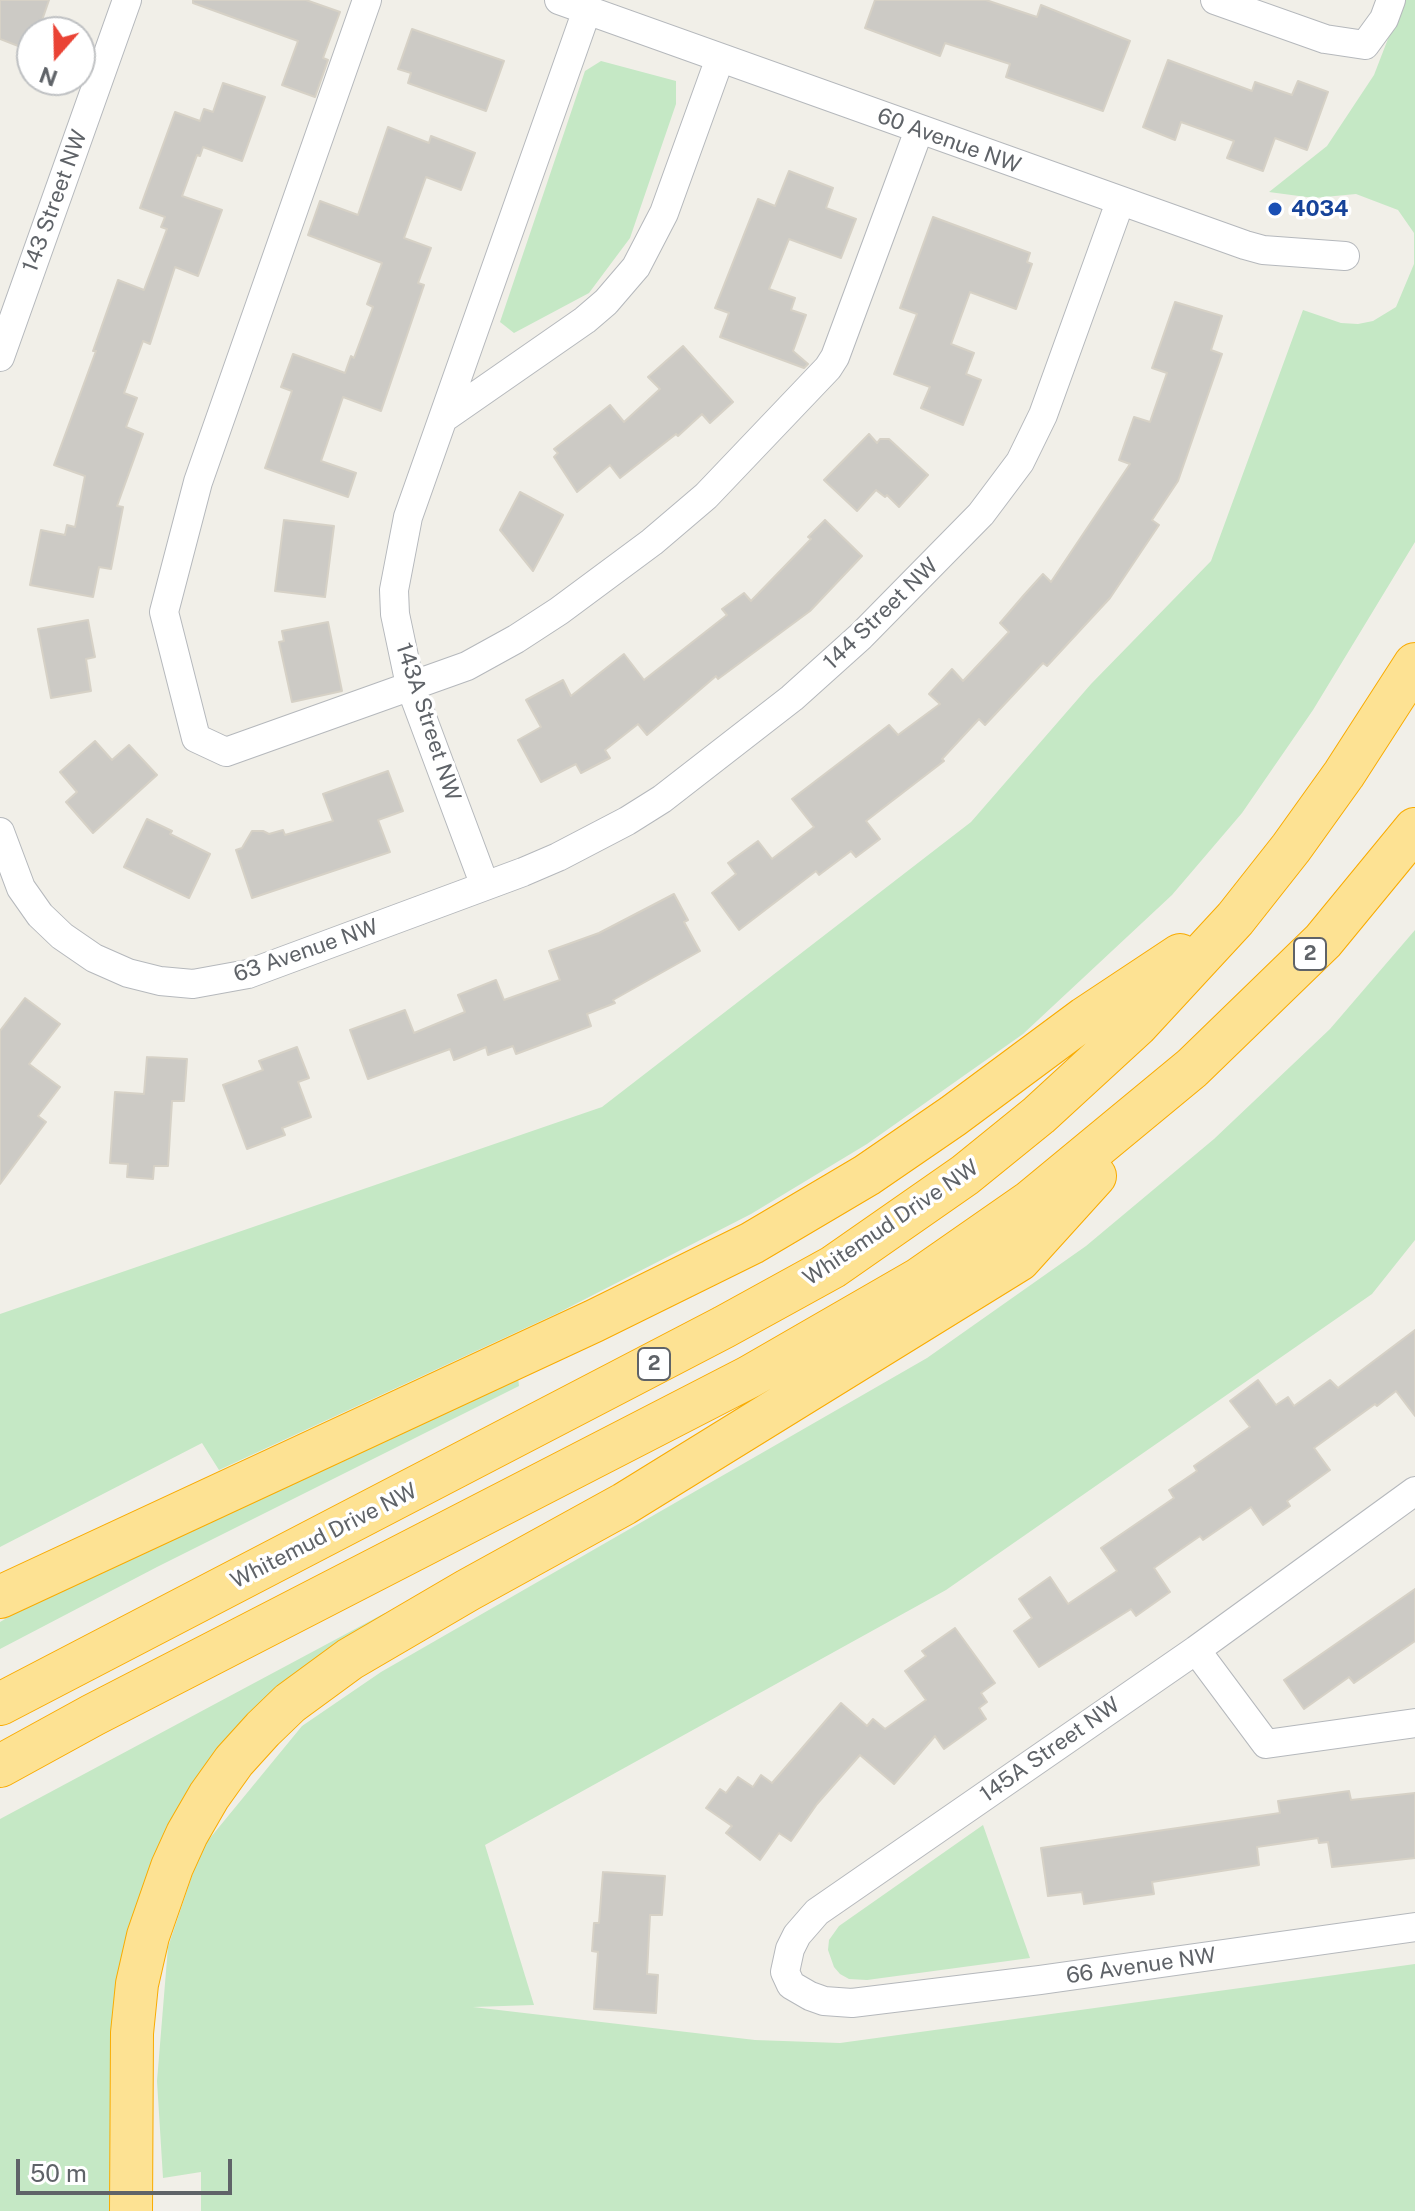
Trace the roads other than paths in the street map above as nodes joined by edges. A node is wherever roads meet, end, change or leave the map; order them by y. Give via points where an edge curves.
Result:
1 (127, 0) edge
2 (367, 0) edge
3 (559, 0) edge
4 (1215, 0) edge
5 (1391, 0) edge
6 (587, 10) junction
7 (720, 58) junction
8 (919, 130) junction
9 (1120, 202) junction
10 (1345, 256) dead end
11 (0, 357) edge
12 (444, 418) junction
13 (1415, 664) edge
14 (410, 685) junction
15 (1415, 829) edge
16 (0, 832) edge
17 (485, 886) junction
18 (1235, 919) junction
19 (1192, 1068) junction
20 (1415, 1491) edge
21 (0, 1597) edge
22 (1196, 1650) junction
23 (0, 1704) edge
24 (1415, 1723) edge
25 (0, 1766) edge
26 (1415, 1927) edge
27 (867, 2001) joint
28 (131, 2211) edge

1 - 11 street, 143 Street NW
2 - 14 street via 198,482 164,612 196,738 226,752
3 - 6 street, 60 Avenue NW
4 - 5 street via 1325,39 1365,45
6 - 7 street, 60 Avenue NW
6 - 12 street, 143A Street NW
7 - 8 street, 60 Avenue NW
7 - 12 street via 664,213 622,285 585,320
8 - 9 street, 60 Avenue NW
8 - 14 street via 842,344 828,368 706,496 652,542 516,639 467,666
9 - 10 street, 60 Avenue NW via 1263,250
9 - 17 street, 144 Street NW via 1031,441 964,534 792,698 662,799 584,844
12 - 14 street, 143A Street NW via 396,567 395,614
13 - 18 highway, Whitemud Drive NW / 2 via 1344,774
14 - 17 street, 143A Street NW
15 - 19 highway, 2 via 1323,941
16 - 17 street, 63 Avenue NW via 21,888 62,936 94,958 160,981 193,984 248,974
18 - 21 highway via 1085,1018 867,1175 752,1243
18 - 23 highway, Whitemud Drive NW / 2 via 1137,1025 1039,1115 965,1175 833,1267
19 - 25 highway, 2 via 1031,1201 919,1279 749,1377
19 - 28 highway via 1019,1260 624,1504 350,1659 263,1729 217,1785 187,1834 148,1936 132,2033
20 - 22 street, 145A Street NW
22 - 24 street via 1266,1744
22 - 27 street, 145A Street NW via 807,1923 786,1964 791,1985 824,2001
26 - 27 street, 66 Avenue NW

